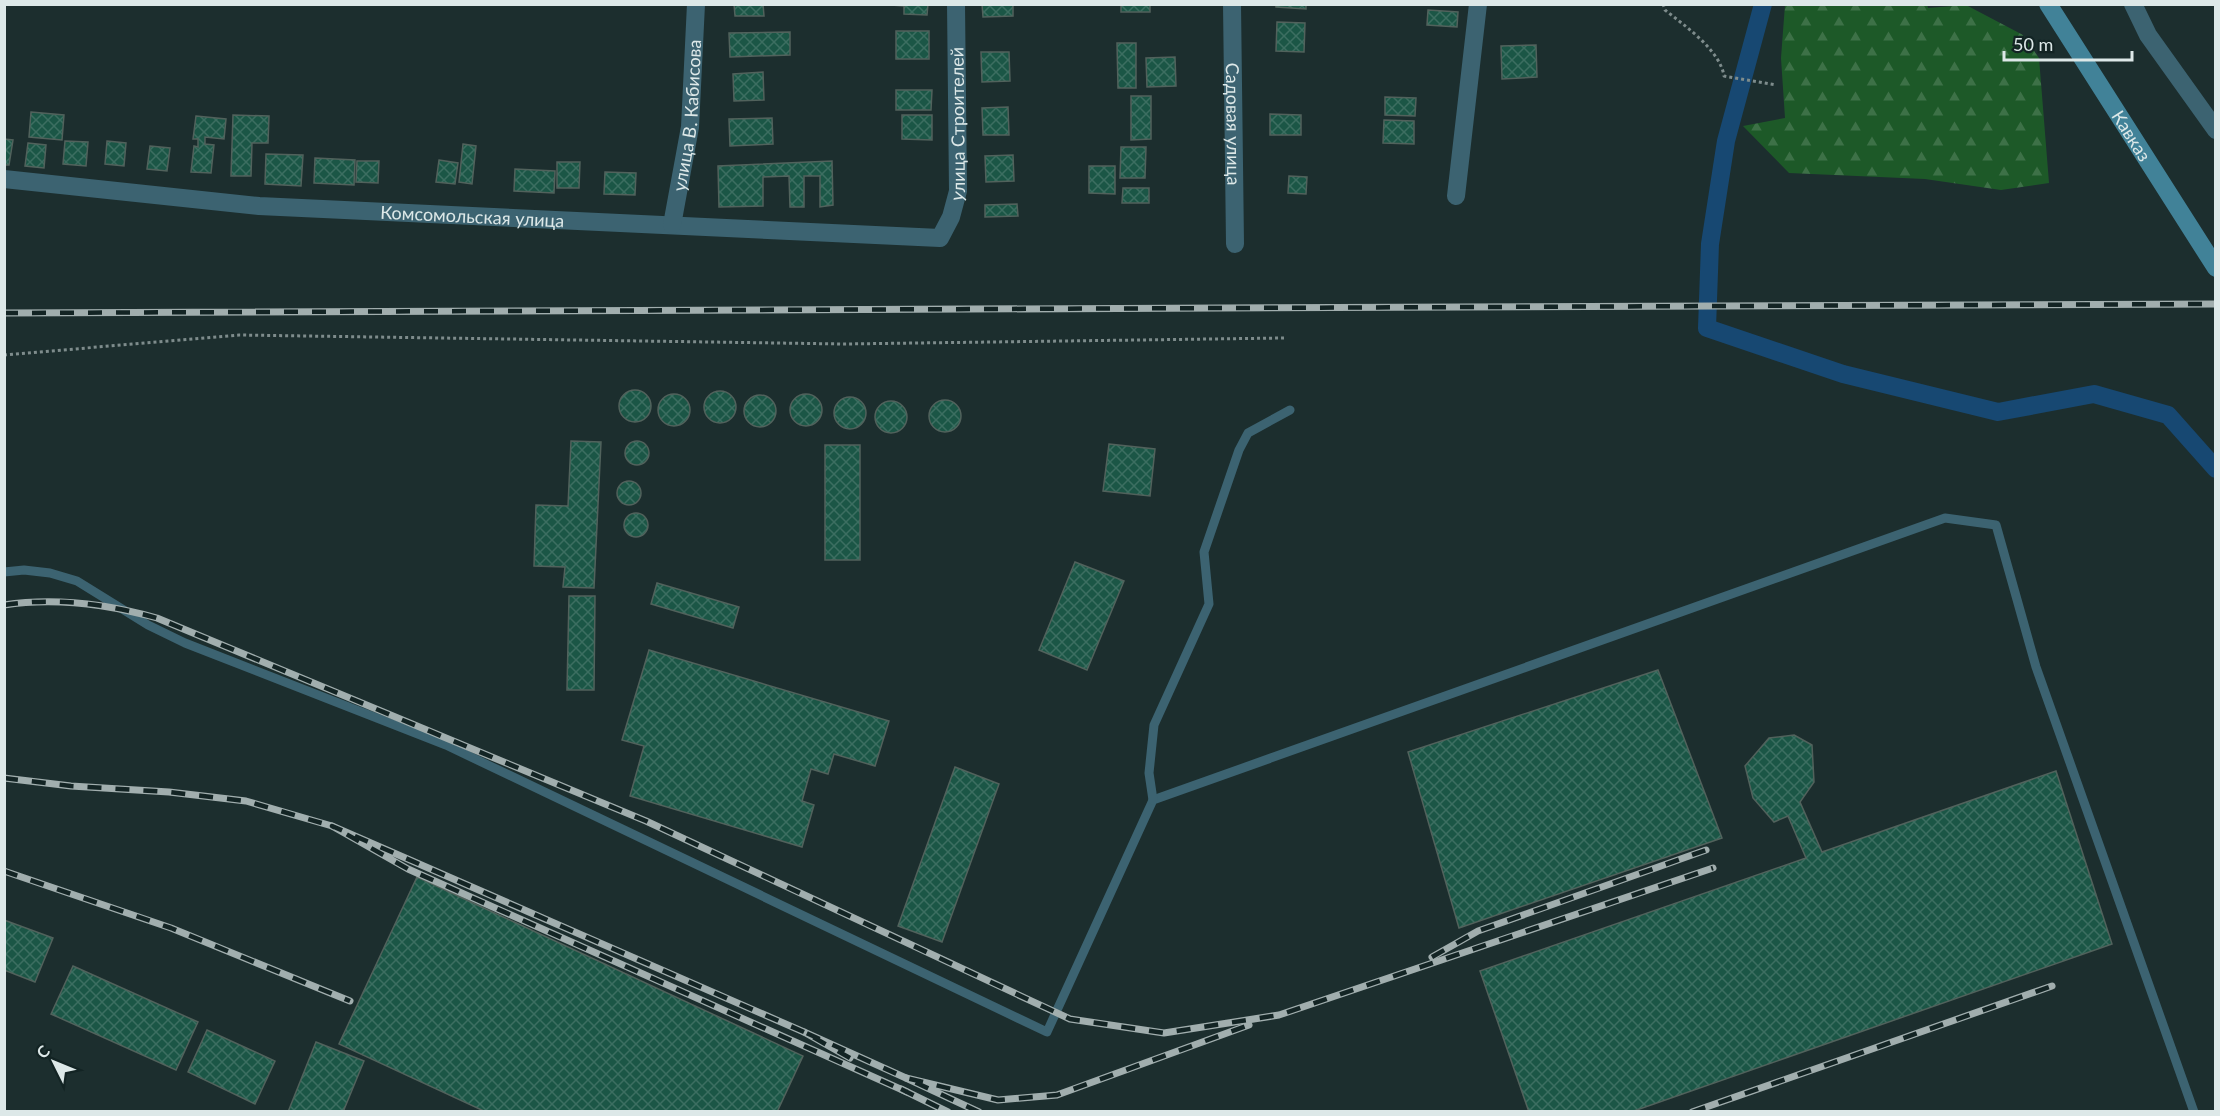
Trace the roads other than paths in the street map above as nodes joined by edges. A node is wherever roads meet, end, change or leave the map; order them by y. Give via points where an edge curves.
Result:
1 (696, 4) edge
2 (956, 4) edge
3 (1232, 4) edge
4 (1478, 4) edge
5 (2048, 4) edge
6 (2133, 4) edge
7 (2216, 130) edge
8 (4, 179) edge
9 (1456, 196) dead end
10 (672, 225) junction
11 (940, 238) joint
12 (1235, 244) dead end
13 (2216, 268) edge
14 (1290, 410) dead end
15 (4, 572) edge
16 (1153, 800) junction
17 (2194, 1112) edge

1 - 10 street, улица В. Кабисова via 690,127
2 - 11 street, улица Строителей via 958,191
3 - 12 street, Садовая улица
4 - 9 street
5 - 13 main road, Кавказ
6 - 7 street via 2148,35
8 - 10 street, Комсомольская улица via 259,206
10 - 11 street, Комсомольская улица
14 - 16 lane via 1248,433 1239,450 1204,552 1209,604 1154,725 1149,773
15 - 16 lane via 50,573 77,581 185,643 446,745 1047,1032
16 - 17 lane via 1945,518 1996,525 2036,667

